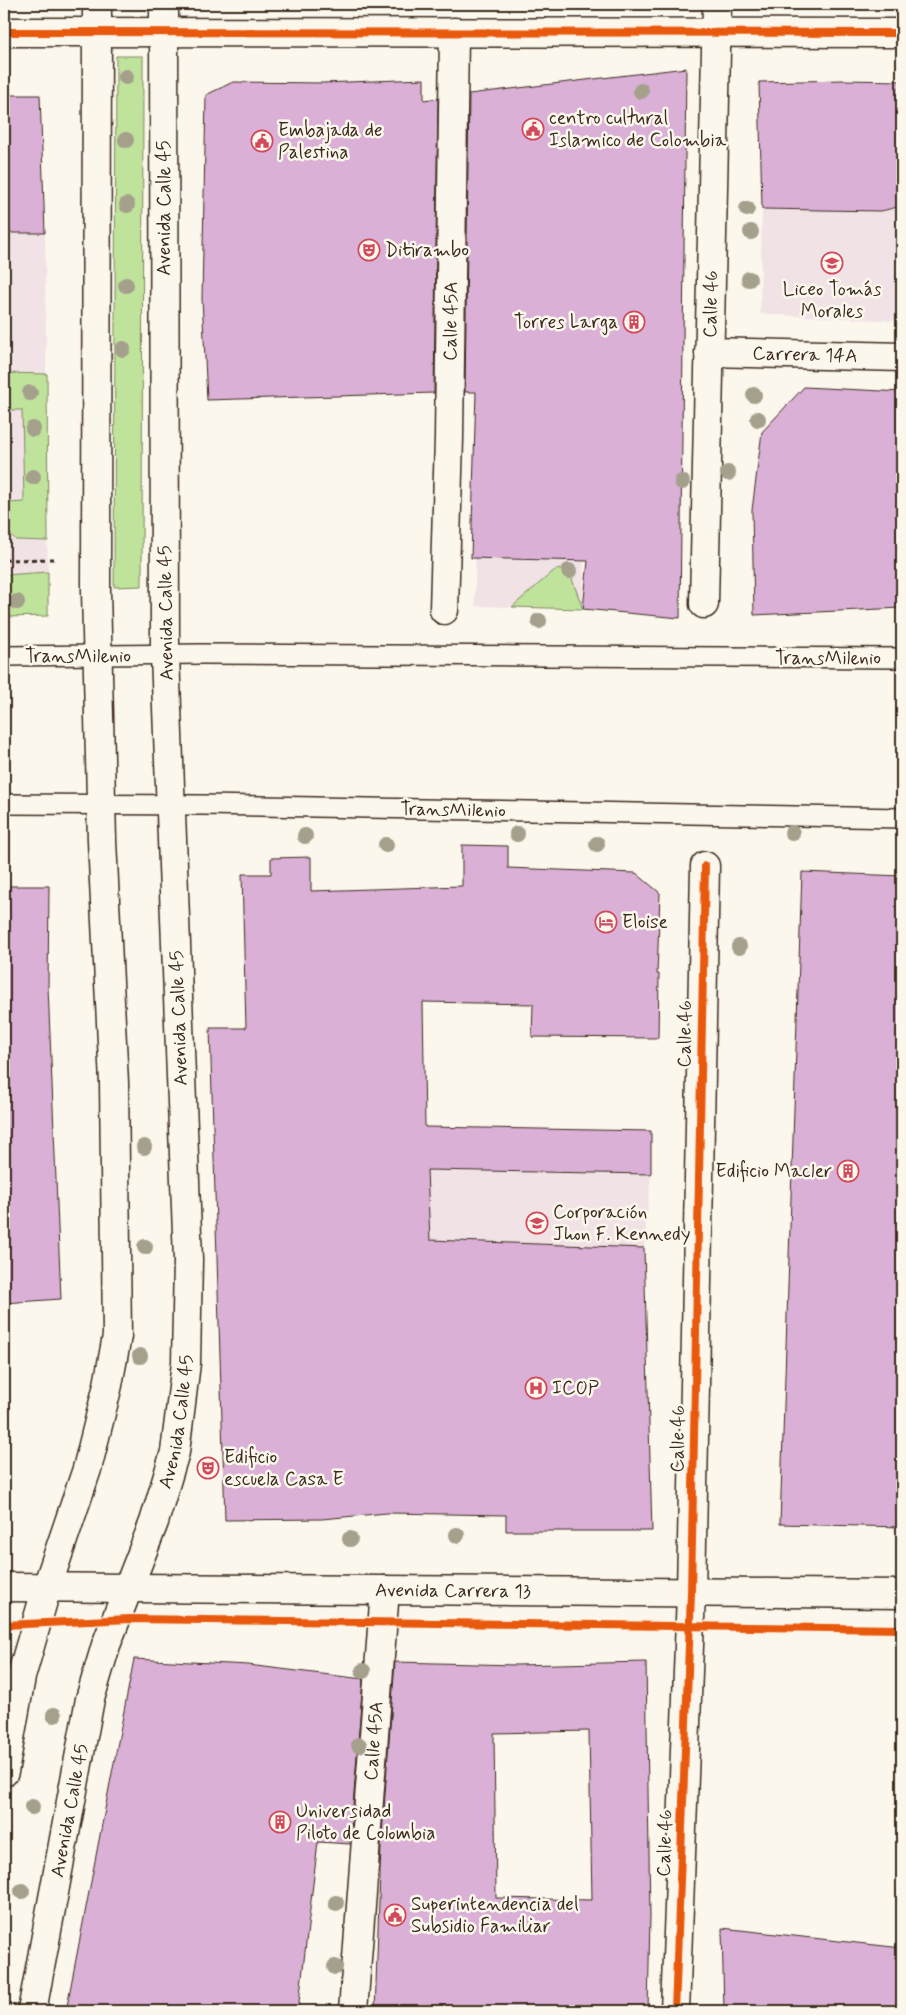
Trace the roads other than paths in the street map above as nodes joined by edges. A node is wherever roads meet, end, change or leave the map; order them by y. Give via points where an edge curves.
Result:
1 (96, 4) edge
2 (164, 4) edge
3 (717, 4) edge
4 (4, 32) edge
5 (97, 32) junction
6 (164, 32) junction
7 (454, 32) junction
8 (717, 33) junction
9 (902, 33) edge
10 (709, 352) junction
11 (902, 357) edge
12 (704, 604) dead end
13 (444, 610) dead end
14 (98, 655) junction
15 (4, 656) edge
16 (165, 656) junction
17 (902, 658) edge
18 (4, 804) edge
19 (102, 806) junction
20 (171, 806) junction
21 (902, 818) edge
22 (705, 866) dead end
23 (4, 1587) edge
24 (46, 1587) junction
25 (128, 1587) junction
26 (385, 1590) junction
27 (691, 1593) junction
28 (902, 1594) edge
29 (4, 1772) edge
30 (32, 2011) edge
31 (353, 2011) edge
32 (675, 2011) edge

1 - 5 main road
2 - 6 main road, Avenida Calle 45
3 - 8 main road, Calle 46
4 - 5 main road
5 - 6 main road
5 - 14 main road
6 - 7 main road
6 - 16 main road, Avenida Calle 45
7 - 8 main road
7 - 13 main road, Calle 45A
8 - 9 main road
8 - 10 main road, Calle 46
10 - 11 main road, Carrera 14A
10 - 12 main road, Calle 46
14 - 15 lane, TransMilenio
14 - 16 lane, TransMilenio
14 - 19 main road
16 - 17 lane, TransMilenio
16 - 20 main road, Avenida Calle 45
18 - 19 lane, TransMilenio
19 - 20 lane, TransMilenio
19 - 24 main road via 114,1083 117,1336 87,1469
20 - 21 lane, TransMilenio
20 - 25 main road, Avenida Calle 45 via 188,1260 186,1363 175,1452 154,1522
22 - 27 main road, Calle 46
23 - 24 main road, Avenida Carrera 13
24 - 25 main road, Avenida Carrera 13
24 - 29 main road via 21,1677
25 - 26 main road, Avenida Carrera 13
25 - 30 main road, Avenida Calle 45 via 90,1699
26 - 27 main road, Avenida Carrera 13
26 - 31 main road, Calle 45A
27 - 28 main road, Avenida Carrera 13
27 - 32 main road, Calle 46

